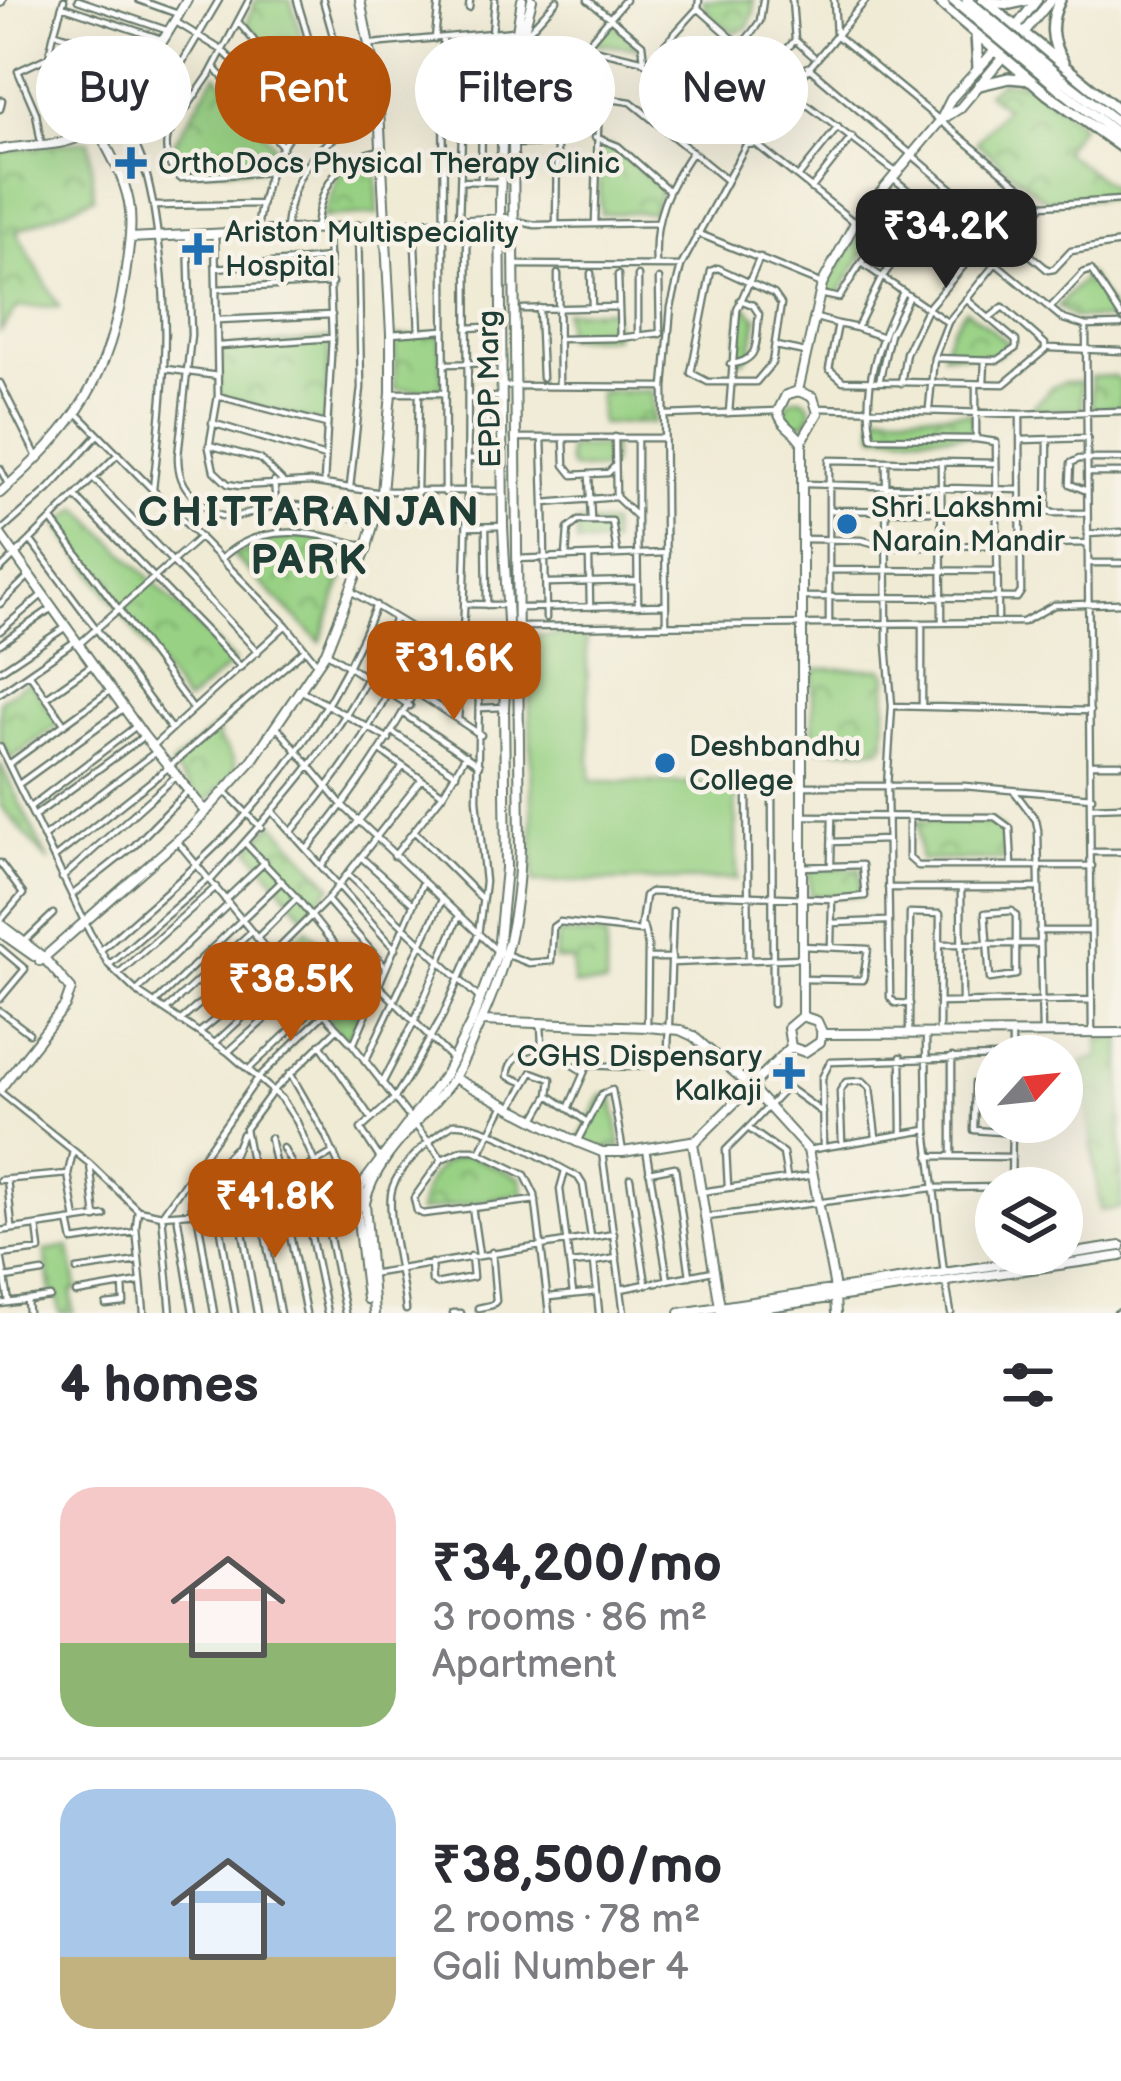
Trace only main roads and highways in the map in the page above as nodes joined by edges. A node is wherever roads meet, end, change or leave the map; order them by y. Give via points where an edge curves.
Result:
1 (937, 0) edge
2 (955, 0) edge
3 (967, 0) edge
4 (984, 0) edge
5 (1028, 0) edge
6 (1056, 0) edge
7 (976, 34) junction
8 (979, 69) road end
9 (1069, 72) junction
10 (1030, 80) junction
11 (980, 85) road end
12 (1047, 94) junction
13 (1121, 112) edge
14 (1121, 125) edge
15 (1121, 136) edge
16 (1121, 147) edge

1 - 2 main road
1 - 7 main road
2 - 15 main road, bridge
3 - 14 main road, bridge
4 - 5 main road
4 - 9 main road
6 - 9 main road via 1053,43
7 - 8 main road
7 - 10 main road
9 - 12 main road via 1046,71
9 - 13 main road
10 - 11 main road
10 - 12 main road
12 - 16 main road

